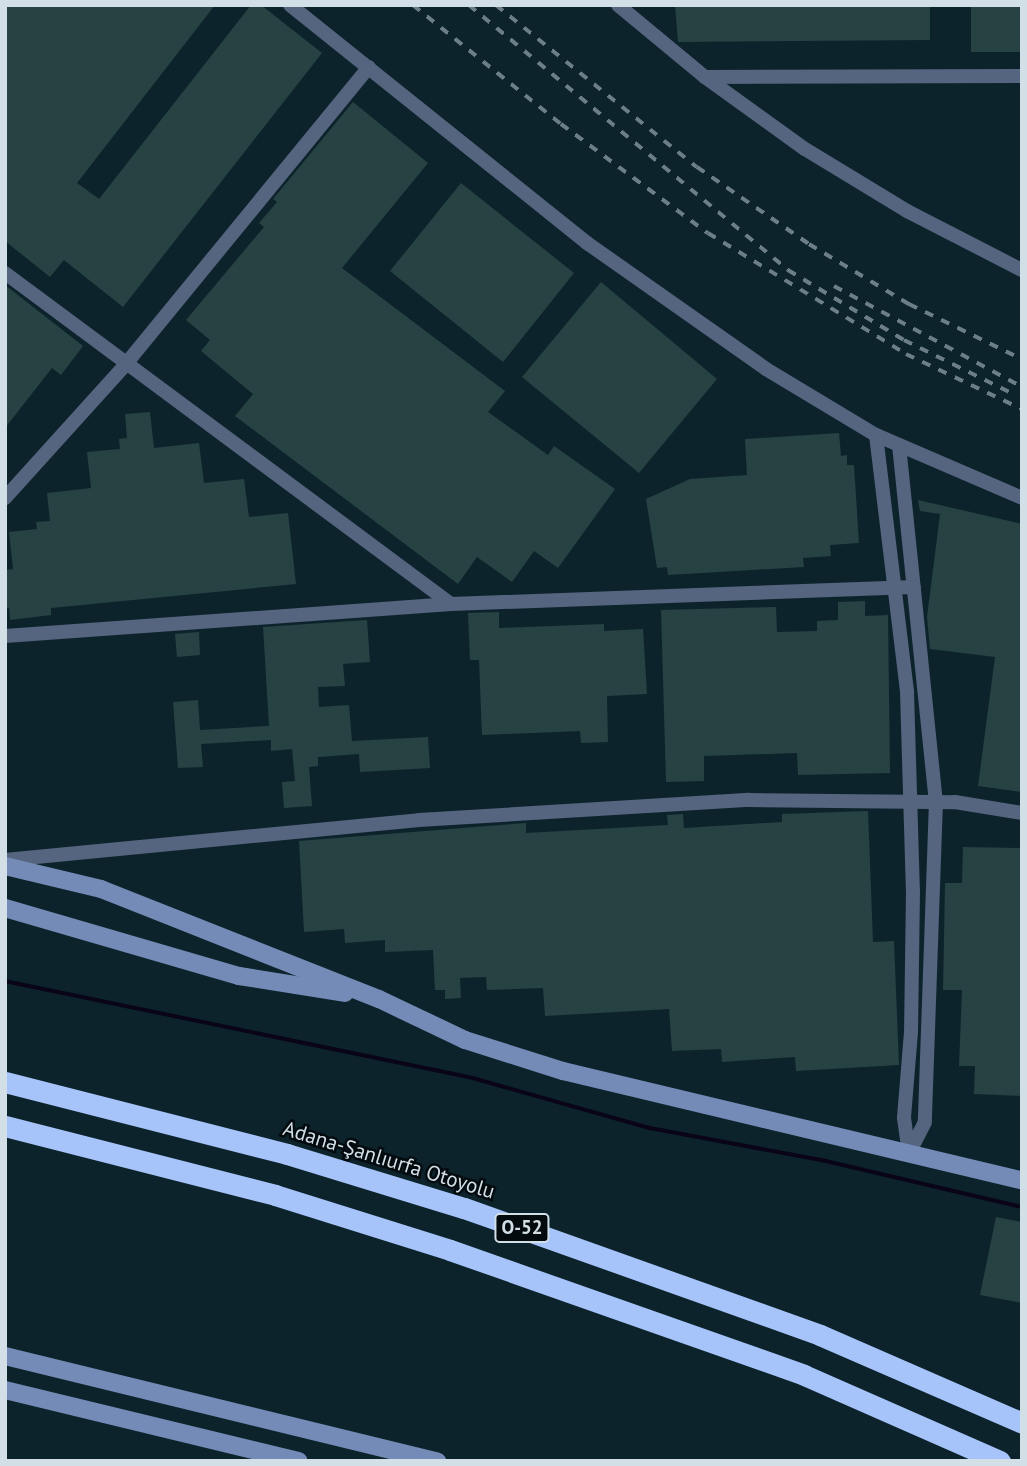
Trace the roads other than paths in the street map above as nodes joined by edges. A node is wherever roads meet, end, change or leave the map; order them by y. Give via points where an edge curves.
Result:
1 (290, 5) edge
2 (618, 5) edge
3 (369, 67) junction
4 (1022, 76) edge
5 (705, 77) junction
6 (1022, 270) edge
7 (5, 272) edge
8 (125, 365) junction
9 (876, 435) junction
10 (899, 445) junction
11 (5, 498) edge
12 (1022, 498) edge
13 (914, 587) junction
14 (895, 588) junction
15 (451, 604) junction
16 (5, 636) edge
17 (911, 801) junction
18 (936, 801) junction
19 (1022, 813) edge
20 (5, 860) edge
21 (5, 866) edge
22 (5, 908) edge
23 (379, 999) junction
24 (5, 1082) edge
25 (5, 1126) edge
26 (909, 1154) junction
27 (1022, 1180) edge
28 (5, 1356) edge
29 (5, 1390) edge
30 (1022, 1423) edge
31 (299, 1461) edge
32 (437, 1461) edge
33 (1000, 1461) edge

1 - 3 street
2 - 5 street
3 - 8 street
3 - 9 street via 587,243 766,369
4 - 5 street
5 - 6 street via 805,149 907,211
7 - 8 street
8 - 11 street
8 - 15 street
9 - 10 street
9 - 14 street
10 - 12 street
10 - 13 street
13 - 14 street
13 - 18 street
14 - 15 street
14 - 17 street
15 - 16 street
17 - 18 street
17 - 20 street via 749,800 419,820
17 - 26 street via 911,1032 904,1118
18 - 19 street
18 - 26 street via 925,1122
21 - 23 main road via 102,889
22 - 23 main road via 239,976
23 - 26 main road via 464,1040 563,1071
24 - 30 highway, Adana-Şanlıurfa Otoyolu / O-52 via 287,1154 477,1213 820,1335
25 - 33 highway, O-52 via 275,1195 450,1250 804,1376
26 - 27 main road
28 - 32 main road
29 - 31 main road

